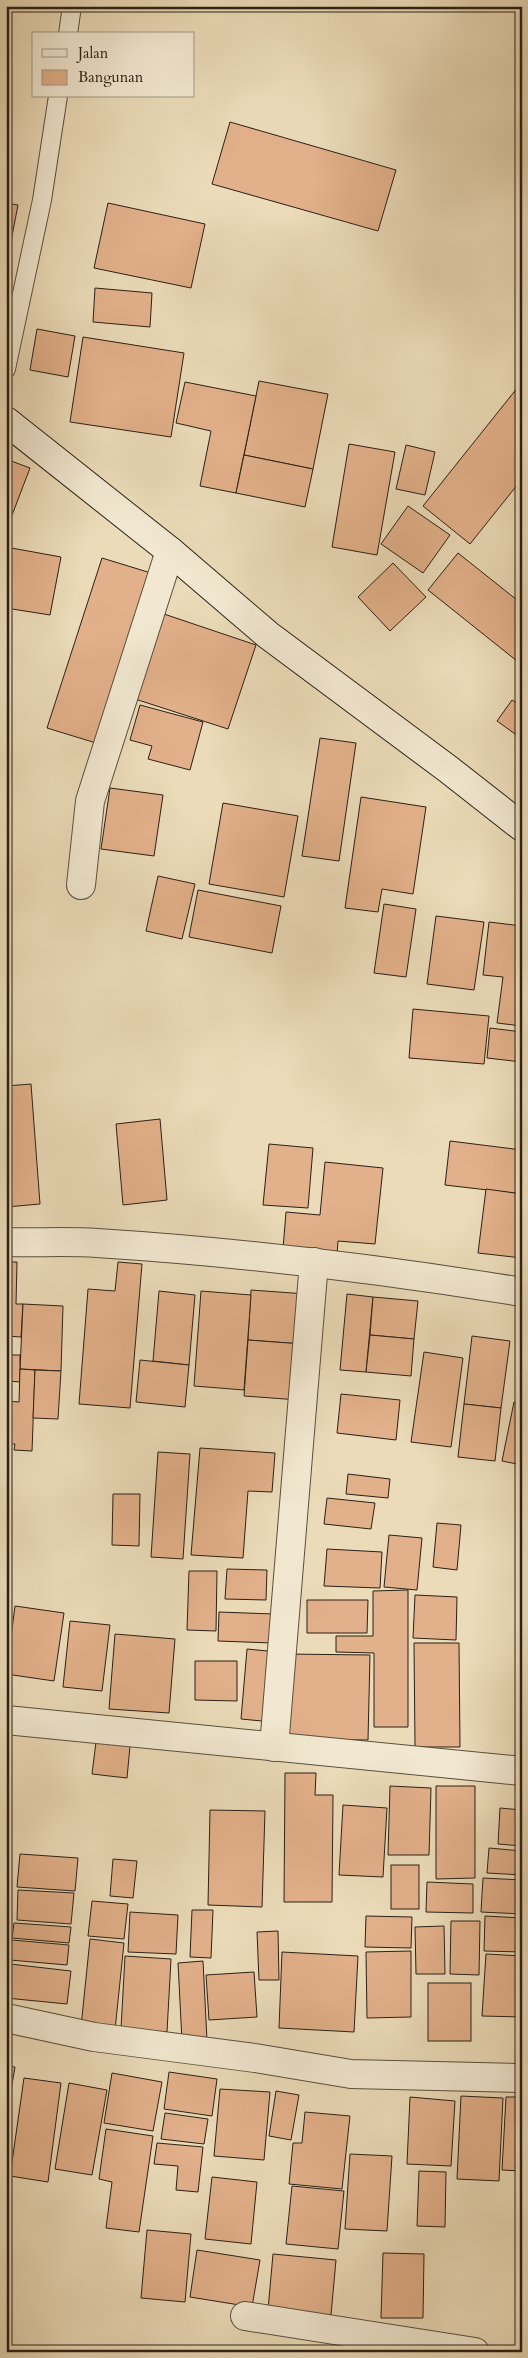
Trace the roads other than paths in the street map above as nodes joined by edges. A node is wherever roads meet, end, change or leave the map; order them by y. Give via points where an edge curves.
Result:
1 (72, 6) edge
2 (68, 32) edge
3 (58, 98) edge
4 (6, 369) edge
5 (6, 421) edge
6 (170, 551) junction
7 (522, 827) edge
8 (80, 885) dead end
9 (6, 1242) edge
10 (314, 1262) junction
11 (522, 1292) edge
12 (6, 1720) edge
13 (274, 1747) junction
14 (522, 1771) edge
15 (6, 2018) edge
16 (522, 2078) edge
17 (245, 2316) dead end
18 (475, 2352) edge

1 - 2 lane
3 - 4 lane via 42,200
5 - 6 street
6 - 7 street via 268,635
6 - 8 street via 90,801
9 - 10 street via 96,1243
10 - 11 street via 396,1271
10 - 13 street
12 - 13 street
13 - 14 street
15 - 16 street via 94,2038 351,2074
17 - 18 street

